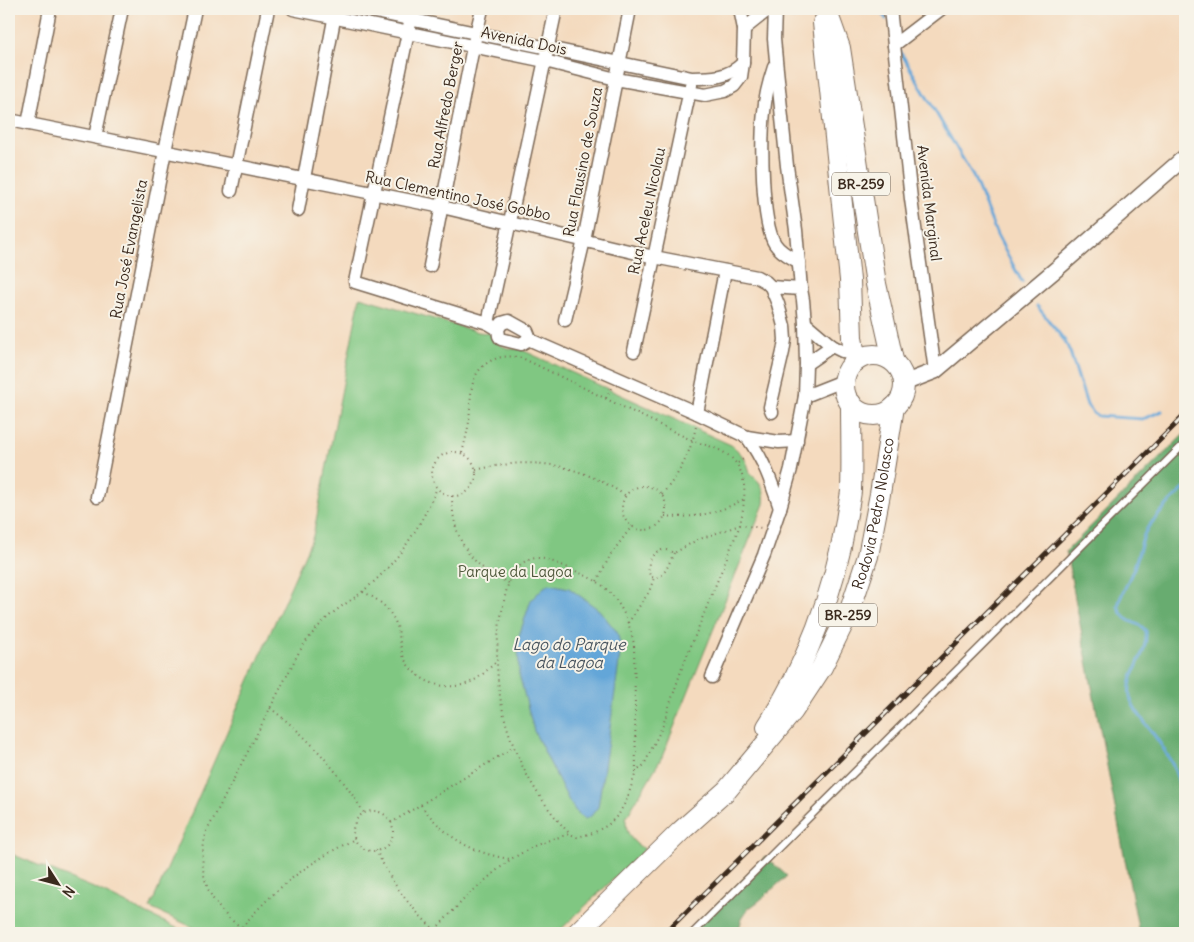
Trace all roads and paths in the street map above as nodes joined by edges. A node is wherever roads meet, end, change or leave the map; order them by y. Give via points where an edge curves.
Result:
1 (50, 9) edge
2 (122, 9) edge
3 (195, 9) edge
4 (268, 9) edge
5 (293, 9) edge
6 (360, 9) edge
7 (482, 9) edge
8 (556, 9) edge
9 (630, 9) edge
10 (740, 9) edge
11 (769, 9) edge
12 (775, 9) edge
13 (822, 9) edge
14 (826, 9) edge
15 (890, 9) edge
16 (941, 9) edge
17 (336, 13) edge
18 (412, 14) edge
19 (744, 30) junction
20 (408, 33) junction
21 (476, 33) junction
22 (894, 45) junction
23 (473, 47) junction
24 (546, 55) junction
25 (776, 60) junction
26 (619, 63) junction
27 (743, 63) junction
28 (692, 78) junction
29 (616, 79) junction
30 (690, 92) junction
31 (9, 120) edge
32 (28, 124) junction
33 (95, 137) junction
34 (165, 151) junction
35 (1185, 157) edge
36 (236, 166) junction
37 (304, 180) junction
38 (231, 191) dead end
39 (374, 194) junction
40 (442, 207) junction
41 (298, 210) dead end
42 (510, 223) junction
43 (584, 240) junction
44 (654, 257) junction
45 (800, 262) junction
46 (430, 266) dead end
47 (725, 271) junction
48 (772, 287) junction
49 (801, 289) junction
50 (565, 320) dead end
51 (805, 322) junction
52 (493, 326) junction
53 (832, 346) junction
54 (634, 351) dead end
55 (855, 357) junction
56 (892, 360) junction
57 (806, 364) junction
58 (935, 371) junction
59 (843, 381) junction
60 (904, 383) junction
61 (804, 396) junction
62 (850, 403) junction
63 (894, 407) junction
64 (772, 412) dead end
65 (697, 413) junction
66 (746, 437) junction
67 (693, 440) junction
68 (797, 441) junction
69 (1185, 442) edge
70 (462, 452) junction
71 (476, 470) junction
72 (437, 488) junction
73 (662, 494) junction
74 (452, 496) junction
75 (626, 496) junction
76 (97, 497) dead end
77 (744, 499) junction
78 (780, 508) junction
79 (665, 516) junction
80 (740, 525) junction
81 (632, 526) junction
82 (772, 530) junction
83 (674, 553) junction
84 (654, 578) junction
85 (509, 582) junction
86 (597, 582) junction
87 (362, 592) junction
88 (628, 622) junction
89 (497, 661) junction
90 (712, 677) dead end
91 (269, 707) junction
92 (514, 747) junction
93 (636, 772) junction
94 (727, 790) junction
95 (421, 806) junction
96 (364, 813) junction
97 (391, 823) junction
98 (570, 834) junction
99 (355, 839) junction
100 (376, 850) junction
101 (511, 859) junction
102 (242, 927) junction
103 (435, 930) junction
104 (250, 933) edge
105 (432, 933) edge
106 (577, 933) edge
107 (693, 933) edge

1 - 32 street
2 - 33 street
3 - 34 street, Rua José Evangelista
4 - 36 street
5 - 17 street, Avenida Dois
6 - 18 street, Avenida Dois
7 - 21 street, Rua Alfredo Berger
8 - 24 street
9 - 26 street, Rua Flausino de Souza
10 - 19 street
11 - 19 street
12 - 25 street
13 - 55 highway, BR-259
14 - 56 highway, BR-259 via 840,48 876,284
15 - 22 street, Avenida Marginal
16 - 22 street
17 - 20 street, Avenida Dois
17 - 37 street
18 - 20 street
18 - 21 street, Avenida Dois
19 - 27 street
20 - 23 street, Avenida Dois
20 - 39 street
21 - 23 street, Rua Alfredo Berger
21 - 24 street, Avenida Dois
22 - 58 street, Avenida Marginal
23 - 24 street, Avenida Dois
23 - 40 street, Rua Alfredo Berger
24 - 26 street, Avenida Dois
24 - 29 street, Avenida Dois
24 - 42 street
25 - 45 street
25 - 45 street via 764,110 764,197 769,230 775,244
26 - 28 street, Avenida Dois
26 - 29 street, Rua Flausino de Souza
27 - 28 street, Avenida Dois via 724,75
27 - 30 street, Avenida Dois via 741,77 734,86 705,95
28 - 30 street, Rua Aceleu Nicolau
29 - 30 street, Avenida Dois
29 - 43 street, Rua Flausino de Souza
30 - 44 street, Rua Aceleu Nicolau
31 - 32 street, Rua Clementino José Gobbo
32 - 33 street, Rua Clementino José Gobbo
33 - 34 street, Rua Clementino José Gobbo
34 - 36 street, Rua Clementino José Gobbo
34 - 76 street, Rua José Evangelista
35 - 58 street
36 - 37 street, Rua Clementino José Gobbo
36 - 38 street
37 - 39 street, Rua Clementino José Gobbo
37 - 41 street
39 - 40 street, Rua Clementino José Gobbo
39 - 52 street via 355,282
40 - 42 street, Rua Clementino José Gobbo
40 - 46 street, Rua Alfredo Berger
42 - 43 street, Rua Clementino José Gobbo
42 - 52 street
43 - 44 street, Rua Clementino José Gobbo
43 - 50 street, Rua Flausino de Souza
44 - 47 street, Rua Clementino José Gobbo
44 - 54 street, Rua Aceleu Nicolau
45 - 49 street
47 - 48 street, Rua Clementino José Gobbo via 757,277
47 - 65 street
48 - 49 street
48 - 64 street via 785,340 770,407
49 - 51 street
51 - 53 street
51 - 57 street
52 - 65 street via 501,339 521,344 528,339
53 - 55 street
53 - 57 street
55 - 56 highway via 878,354
55 - 59 highway
56 - 60 highway via 903,372
57 - 61 street
58 - 60 street
59 - 61 street
59 - 62 highway
60 - 63 highway via 899,403
61 - 68 street
62 - 63 highway via 855,409 870,415 886,413
62 - 94 highway, Rodovia Pedro Nolasco / BR-259 via 850,492 841,551 826,600 804,658 780,705
63 - 94 highway, Rodovia Pedro Nolasco / BR-259 via 868,556 850,610 822,667 793,711
65 - 66 street
65 - 67 path
66 - 68 street
66 - 78 street via 763,462
67 - 70 path via 522,358 509,356 490,361 476,376 471,389 469,424
67 - 73 path via 677,476
67 - 77 path via 733,458 743,476
68 - 78 street
69 - 107 lane
70 - 71 path via 472,460
70 - 72 path via 450,451 435,461 432,478
71 - 74 path via 472,487 463,494
71 - 75 path via 526,463 558,466 587,474
72 - 74 path
72 - 87 path via 409,540 388,568
73 - 75 path via 646,485 634,488
73 - 79 path via 667,505
74 - 85 path via 453,518 465,549 484,569
75 - 81 path via 622,512
77 - 79 path via 704,515
77 - 80 path
78 - 82 street
79 - 81 path via 654,529 642,530
80 - 82 path
80 - 83 path via 697,540
80 - 93 path via 682,668 663,725 644,765
81 - 86 path via 611,554
82 - 90 street
83 - 84 path via 662,575
83 - 84 path via 664,549 650,558 648,573
84 - 88 path via 649,592
85 - 86 path via 520,565 536,558 548,560
85 - 89 path via 500,621
86 - 88 path via 615,600
87 - 89 path via 378,600 390,612 406,660 416,673 430,682 462,685 478,678
87 - 91 path via 331,614 309,637
88 - 93 path via 634,644
89 - 92 path via 500,696
91 - 96 path via 327,760
91 - 102 path via 203,842 204,877 212,898
92 - 95 path
92 - 98 path via 538,795
93 - 98 path via 624,807 614,820 593,833 577,837
94 - 106 highway, Rodovia Pedro Nolasco / BR-259
95 - 97 path
95 - 101 path via 457,841 483,853
96 - 97 path via 380,812
96 - 99 path via 354,825
97 - 100 path via 392,838 386,846
98 - 101 path via 543,842
99 - 100 path via 366,850
99 - 102 path via 286,882
100 - 103 path via 403,898
101 - 103 path via 467,896
102 - 104 path
103 - 105 path

